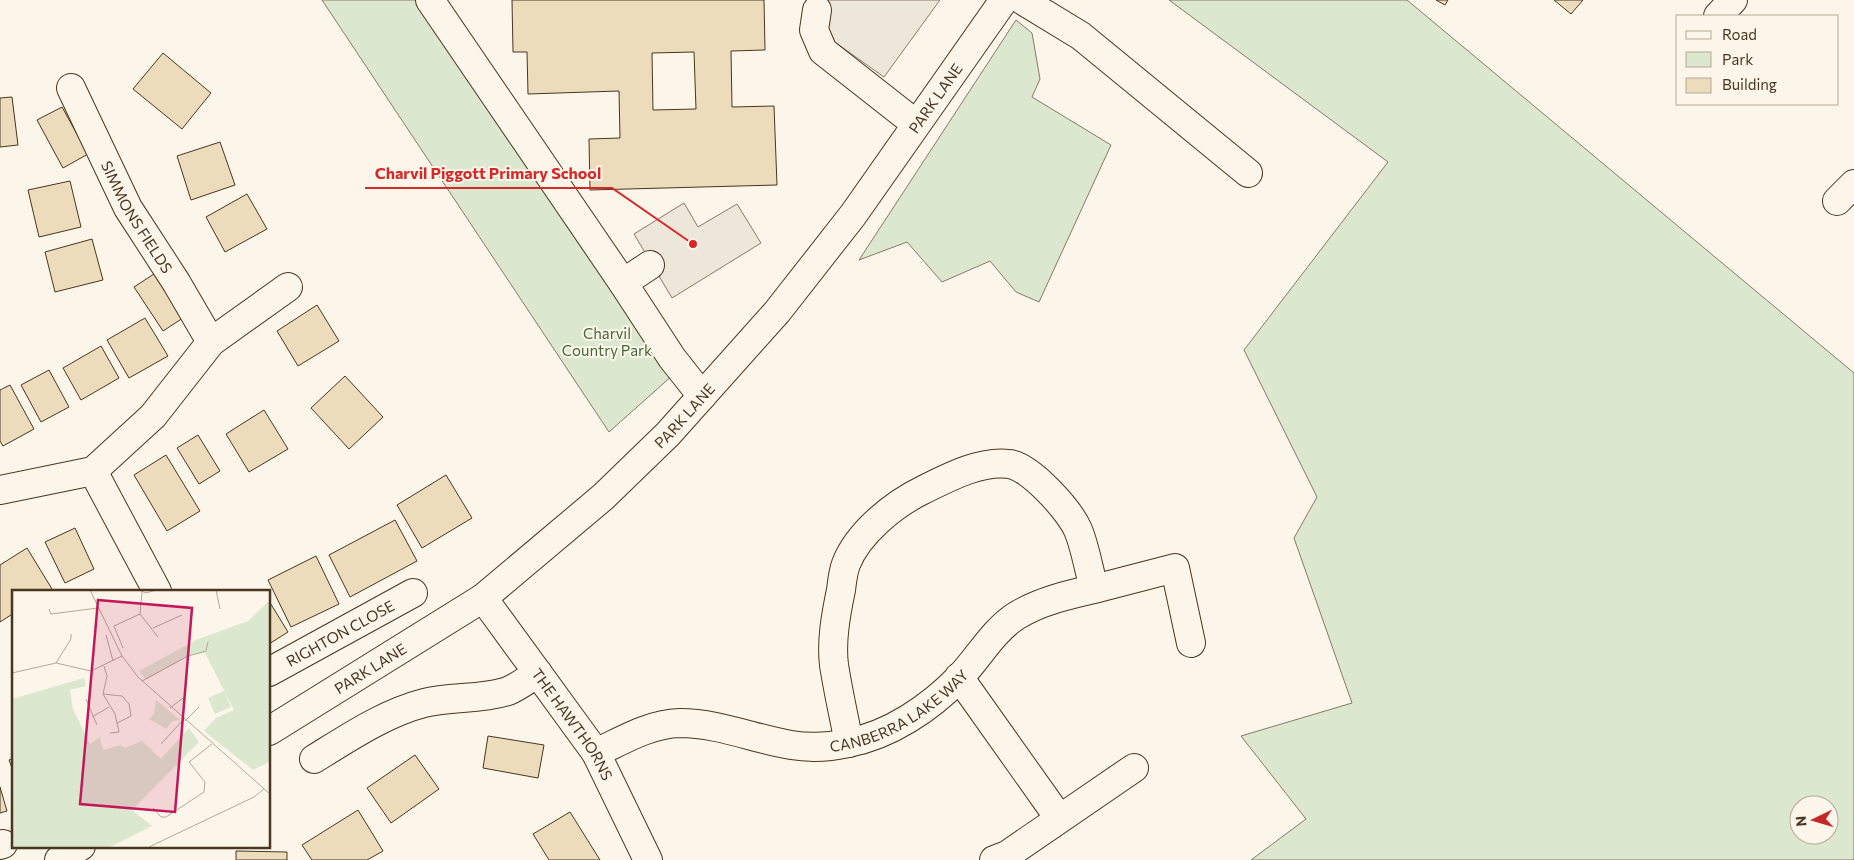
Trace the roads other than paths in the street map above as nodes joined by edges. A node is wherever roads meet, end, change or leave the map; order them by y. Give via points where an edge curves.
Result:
1 (430, 0) edge
2 (1004, 0) edge
3 (1022, 0) edge
4 (1733, 0) edge
5 (817, 10) dead end
6 (1719, 15) edge
7 (71, 88) dead end
8 (916, 124) junction
9 (1248, 173) dead end
10 (650, 265) dead end
11 (623, 283) junction
12 (288, 287) dead end
13 (211, 342) junction
14 (702, 396) junction
15 (93, 471) junction
16 (0, 490) edge
17 (1094, 588) junction
18 (156, 590) edge
19 (413, 593) dead end
20 (483, 598) junction
21 (1191, 643) dead end
22 (270, 671) edge
23 (538, 673) junction
24 (960, 677) junction
25 (270, 730) edge
26 (849, 743) junction
27 (596, 753) junction
28 (314, 759) dead end
29 (1134, 768) dead end
30 (1060, 818) junction
31 (648, 860) edge
32 (994, 860) edge

1 - 11 street
2 - 8 street, PARK LANE
3 - 9 street via 1081,36
4 - 6 street
5 - 8 street via 814,30 823,51
7 - 13 street, SIMMONS FIELDS via 128,208
8 - 14 street, PARK LANE via 853,215 777,312
10 - 11 street
11 - 14 street via 672,358
12 - 13 street
13 - 15 street via 154,416
14 - 20 street, PARK LANE via 603,497
15 - 16 street
15 - 18 street
17 - 21 street, CANBERRA LAKE WAY via 1175,568
17 - 24 street, CANBERRA LAKE WAY via 1039,605 1016,616 989,641
17 - 26 street via 1078,530 1059,502 1027,472 1010,464 979,467 952,475 913,495 883,516 858,544 846,564 837,608 834,664
19 - 22 street, RIGHTON CLOSE
20 - 23 street, THE HAWTHORNS
20 - 25 street, PARK LANE
23 - 27 street, THE HAWTHORNS
23 - 28 street via 510,690 484,697 448,699 403,711
24 - 26 street, CANBERRA LAKE WAY via 906,721
24 - 30 street
26 - 27 street, CANBERRA LAKE WAY via 826,747 793,746 709,726 680,723 640,731
27 - 31 street, THE HAWTHORNS
29 - 30 street
30 - 32 street via 1007,855

